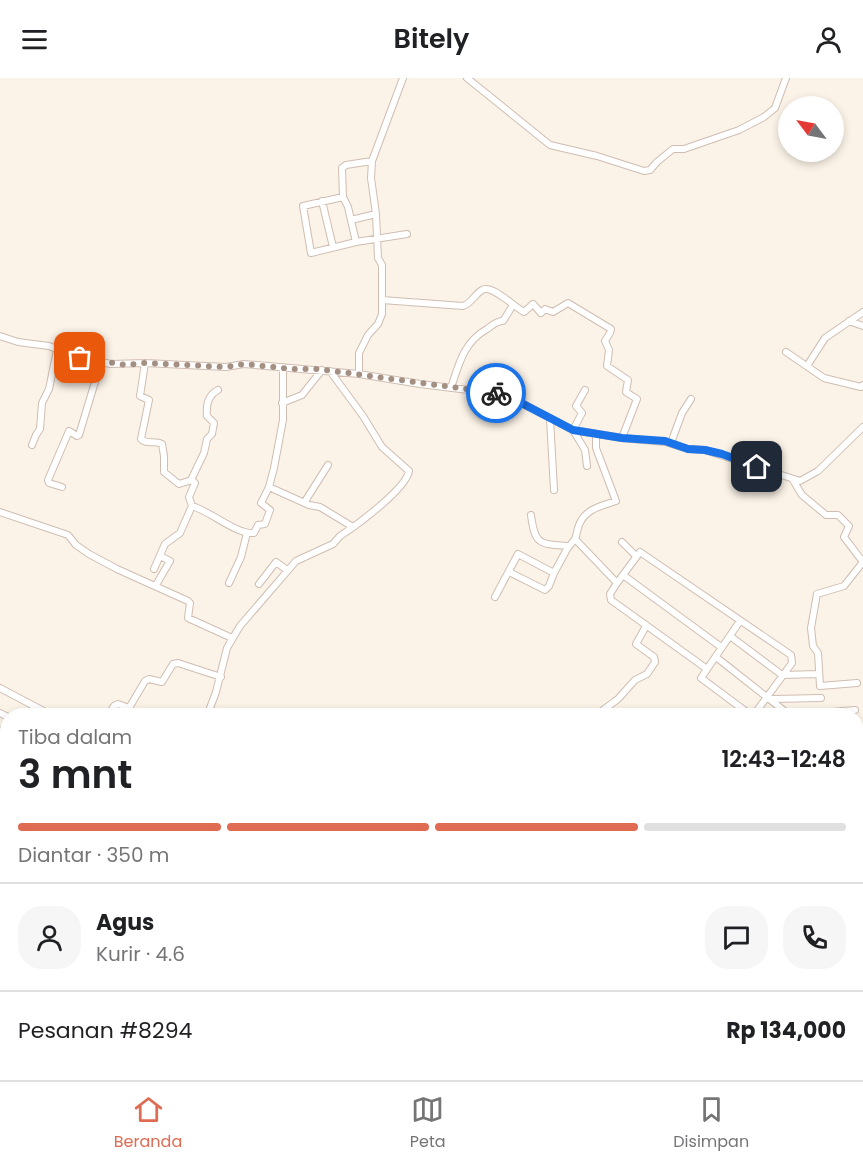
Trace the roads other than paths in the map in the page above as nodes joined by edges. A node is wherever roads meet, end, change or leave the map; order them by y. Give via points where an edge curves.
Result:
1 (404, 78) edge
2 (467, 78) edge
3 (786, 78) edge
4 (372, 161) junction
5 (343, 197) junction
6 (322, 201) junction
7 (376, 214) junction
8 (351, 220) junction
9 (407, 234) dead end
10 (378, 240) junction
11 (356, 242) junction
12 (333, 247) junction
13 (382, 300) junction
14 (513, 305) junction
15 (863, 312) edge
16 (849, 321) junction
17 (863, 326) edge
18 (0, 336) edge
19 (57, 350) junction
20 (786, 352) dead end
21 (101, 362) junction
22 (145, 363) junction
23 (807, 366) junction
24 (283, 367) junction
25 (326, 370) junction
26 (359, 374) junction
27 (863, 385) edge
28 (452, 388) junction
29 (218, 390) dead end
30 (585, 390) dead end
31 (691, 399) dead end
32 (282, 403) junction
33 (550, 419) junction
34 (863, 427) edge
35 (573, 430) junction
36 (596, 434) junction
37 (622, 438) junction
38 (671, 443) junction
39 (32, 445) dead end
40 (328, 465) dead end
41 (586, 466) dead end
42 (191, 480) junction
43 (793, 480) junction
44 (62, 487) dead end
45 (269, 487) junction
46 (554, 490) dead end
47 (304, 503) junction
48 (192, 506) junction
49 (0, 512) edge
50 (531, 515) dead end
51 (354, 527) junction
52 (248, 532) junction
53 (575, 539) junction
54 (622, 542) dead end
55 (569, 546) junction
56 (160, 556) junction
57 (636, 556) junction
58 (154, 569) dead end
59 (287, 570) junction
60 (509, 572) junction
61 (554, 573) junction
62 (623, 575) junction
63 (229, 583) dead end
64 (617, 583) junction
65 (259, 584) dead end
66 (156, 585) junction
67 (495, 597) dead end
68 (740, 621) junction
69 (646, 626) junction
70 (730, 636) junction
71 (232, 638) junction
72 (721, 647) junction
73 (716, 657) junction
74 (707, 669) junction
75 (818, 674) junction
76 (782, 675) junction
77 (221, 677) junction
78 (857, 683) dead end
79 (0, 688) edge
80 (769, 698) junction
81 (821, 698) dead end
82 (32, 708) edge
83 (113, 708) edge
84 (129, 708) edge
85 (129, 708) edge
86 (211, 708) edge
87 (606, 708) edge
88 (742, 708) edge
89 (760, 708) edge
90 (781, 708) edge

1 - 4 street
2 - 3 street via 550,146 644,171 674,149 739,130 764,117 775,108
4 - 5 street via 342,168
4 - 7 street
5 - 6 street
5 - 8 street
6 - 12 street
6 - 12 street via 302,208 311,252
7 - 8 street
7 - 10 street
8 - 11 street
9 - 10 street
10 - 11 street
10 - 13 street
11 - 12 street
13 - 14 street via 463,306 488,289
13 - 26 street via 380,320 359,352
14 - 28 street via 503,321 473,337
14 - 37 street via 525,312 534,304 541,313 545,309 554,312 568,303 609,327 611,332 605,341 609,350 607,366 628,380 626,392 637,400
15 - 16 street
16 - 17 street
16 - 23 street via 823,340
18 - 19 street
19 - 21 street
19 - 39 street via 42,403 40,429
20 - 23 street
21 - 22 street
21 - 44 street via 79,435 69,431 48,480
22 - 24 street
22 - 42 street via 140,396 149,400 141,439 162,444 164,472 176,483
23 - 27 street via 824,378
24 - 25 street
24 - 32 street
25 - 26 street
25 - 32 street via 302,395
25 - 51 street via 382,447 409,471 392,496
26 - 28 street
28 - 33 street via 508,396
29 - 42 street via 207,411 214,423 213,432
30 - 35 street via 576,406 582,413
31 - 38 street
32 - 45 street via 283,420
33 - 35 street
33 - 46 street
34 - 43 street via 818,471 800,481
35 - 36 street
35 - 41 street via 585,450
36 - 37 street
36 - 53 street via 596,448 616,501 585,515
37 - 38 street
38 - 43 street via 722,454
40 - 47 street
42 - 48 street via 195,483 189,497
43 - 75 street via 803,497 828,516 838,515 849,526 844,538 863,562 844,586 816,597 811,628 813,646 818,652
45 - 47 street
45 - 52 street via 261,500 270,510 265,524 258,525 254,533
47 - 51 street via 320,507
48 - 52 street
48 - 56 street via 179,534 165,544
49 - 66 street via 68,535 89,554
50 - 55 street via 534,535 541,542
51 - 59 street
52 - 63 street
53 - 55 street
53 - 64 street
54 - 57 street
55 - 61 street
56 - 58 street
56 - 66 street via 170,561
57 - 62 street
57 - 68 street via 640,552
59 - 65 street via 276,562
59 - 71 street
60 - 61 street via 545,590
60 - 61 street via 519,554
60 - 67 street
62 - 64 street
62 - 72 street
64 - 69 street via 609,598
66 - 71 street via 189,600 188,618
68 - 70 street
68 - 76 street via 791,655 792,663
69 - 74 street
69 - 87 street via 636,644 655,661 647,674 635,680
70 - 72 street
70 - 76 street
71 - 77 street
72 - 73 street
73 - 74 street
73 - 80 street
74 - 88 street via 701,678
75 - 76 street
75 - 78 street via 820,686
76 - 80 street
77 - 85 street via 173,664 162,682 145,681
77 - 86 street
79 - 82 street
80 - 81 street
80 - 89 street
80 - 90 street
83 - 84 street via 118,704

